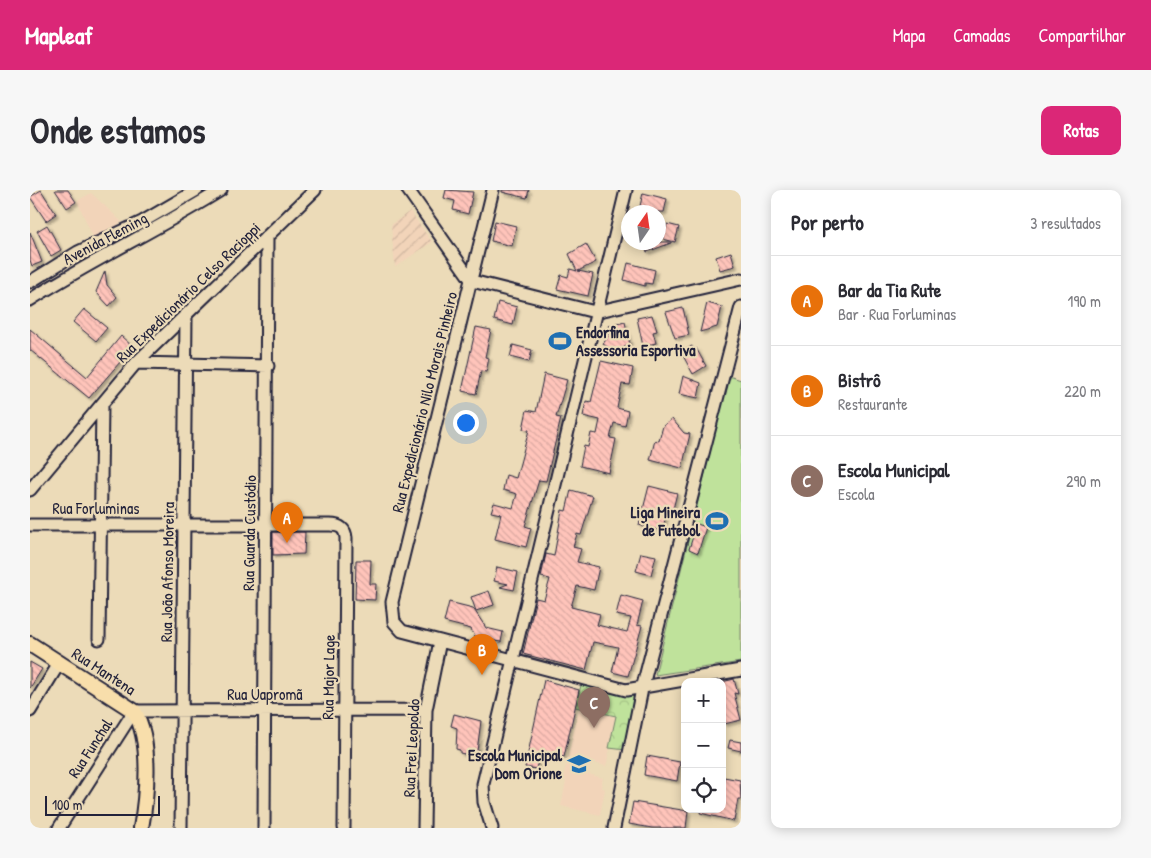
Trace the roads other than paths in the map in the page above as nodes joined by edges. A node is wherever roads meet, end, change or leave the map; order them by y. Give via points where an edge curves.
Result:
1 (196, 190) edge
2 (221, 190) edge
3 (315, 190) edge
4 (408, 190) edge
5 (493, 190) edge
6 (626, 190) edge
7 (142, 222) junction
8 (148, 233) junction
9 (267, 239) junction
10 (741, 278) edge
11 (472, 281) junction
12 (30, 282) edge
13 (30, 300) edge
14 (741, 307) edge
15 (595, 312) junction
16 (186, 316) junction
17 (136, 364) junction
18 (186, 364) junction
19 (268, 366) junction
20 (102, 405) junction
21 (30, 490) edge
22 (102, 524) junction
23 (30, 525) edge
24 (183, 525) junction
25 (265, 526) junction
26 (342, 527) joint
27 (99, 639) dead end
28 (440, 641) junction
29 (30, 644) edge
30 (512, 659) junction
31 (60, 662) junction
32 (741, 670) edge
33 (642, 688) junction
34 (264, 710) junction
35 (344, 710) junction
36 (426, 710) junction
37 (30, 711) edge
38 (134, 711) junction
39 (182, 711) junction
40 (59, 828) edge
41 (141, 828) edge
42 (181, 828) edge
43 (264, 828) edge
44 (344, 828) edge
45 (424, 828) edge
46 (492, 828) edge
47 (614, 828) edge

1 - 7 street, Avenida Fleming
2 - 8 street, Avenida Fleming
3 - 9 street, Rua Expedicionário Celso Racioppi
4 - 11 street
5 - 11 street, Rua Expedicionário Nilo Morais Pinheiro
6 - 15 street
7 - 8 street
7 - 12 street, Avenida Fleming via 78,252
8 - 13 street, Avenida Fleming via 84,266
9 - 16 street, Rua Expedicionário Celso Racioppi
9 - 19 street, Rua Guarda Custódio
10 - 15 street
11 - 15 street
11 - 28 street, Rua Expedicionário Nilo Morais Pinheiro via 408,508 392,602 394,622 402,631
14 - 33 street
15 - 30 street
16 - 17 street, Rua Expedicionário Celso Racioppi
16 - 18 street, Rua João Afonso Moreira
17 - 18 street
17 - 20 street, Rua Expedicionário Celso Racioppi
18 - 19 street
18 - 24 street, Rua João Afonso Moreira
19 - 25 street, Rua Guarda Custódio
20 - 21 street, Rua Expedicionário Celso Racioppi
20 - 22 street
22 - 23 street, Rua Forluminas
22 - 24 street, Rua Forluminas
22 - 27 street
24 - 25 street, Rua Forluminas
24 - 39 street, Rua João Afonso Moreira
25 - 26 street, Rua Forluminas via 330,524
25 - 34 street, Rua Guarda Custódio
26 - 35 street, Rua Major Lage via 346,532
28 - 30 street
28 - 36 street, Rua Frei Leopoldo
29 - 31 main road, Rua Mantena
30 - 33 street via 626,690
30 - 46 street via 483,784 484,802
31 - 37 street
31 - 38 main road, Rua Mantena
32 - 33 street
33 - 47 street
34 - 35 street, Rua Uapromã
34 - 39 street, Rua Uapromã
34 - 43 street, Rua Guarda Custódio
35 - 36 street, Rua Uapromã
35 - 44 street, Rua Major Lage
36 - 45 street, Rua Frei Leopoldo
38 - 39 street, Rua Uapromã
38 - 40 street, Rua Funchal
38 - 41 main road, Rua Mantena via 142,726 145,762 146,794
39 - 42 street, Rua João Afonso Moreira

